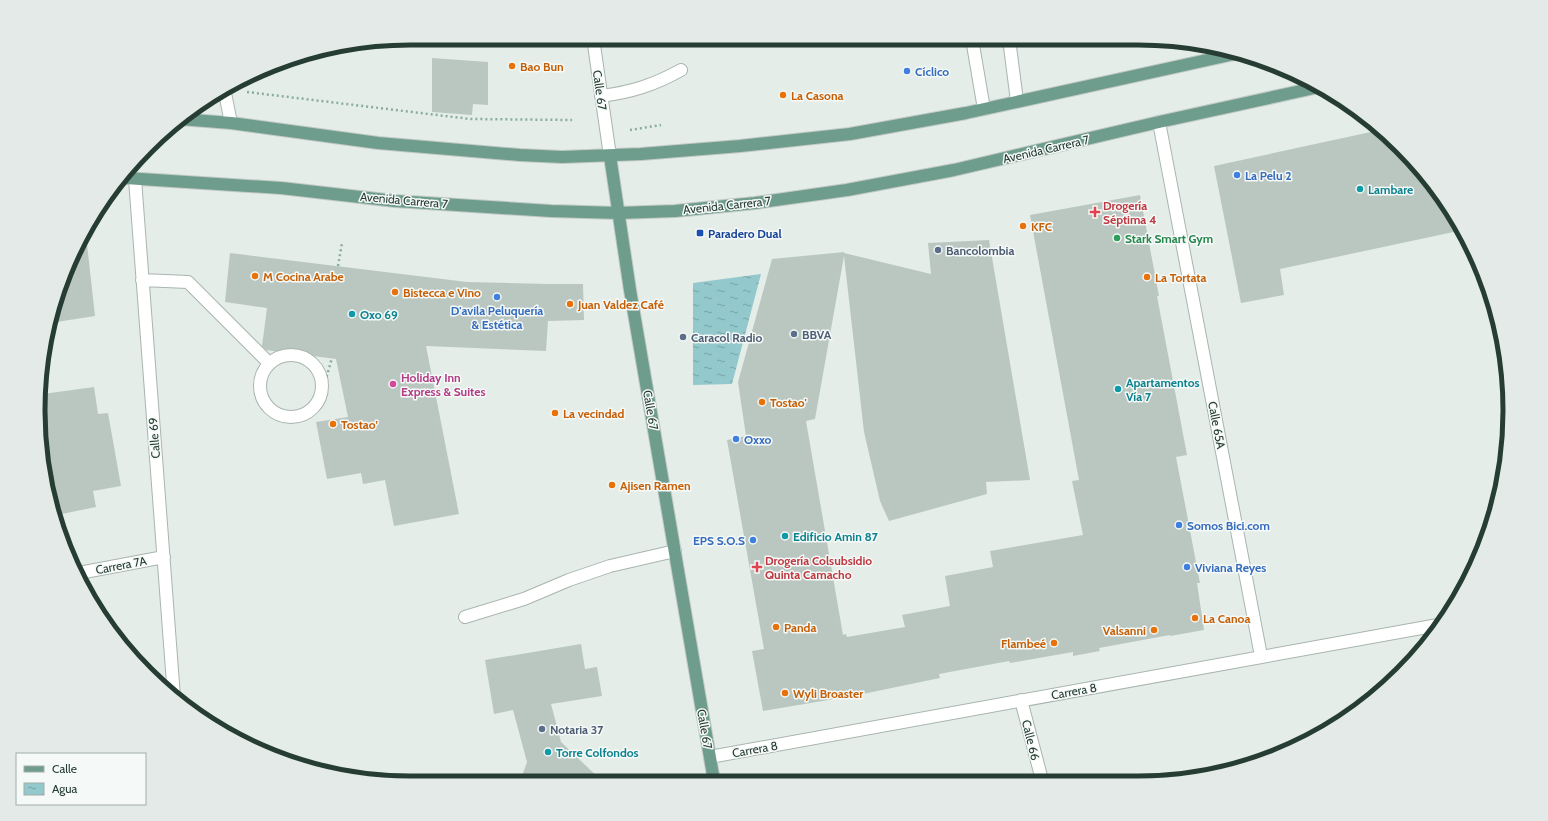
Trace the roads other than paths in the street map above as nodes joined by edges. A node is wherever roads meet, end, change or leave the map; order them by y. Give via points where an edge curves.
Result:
1 (594, 45) edge
2 (973, 45) edge
3 (1010, 45) edge
4 (1226, 56) edge
5 (681, 70) dead end
6 (1309, 88) edge
7 (226, 96) edge
8 (601, 96) junction
9 (1017, 101) junction
10 (984, 109) junction
11 (190, 120) edge
12 (1159, 122) junction
13 (231, 123) junction
14 (610, 156) junction
15 (130, 178) edge
16 (618, 213) junction
17 (142, 280) junction
18 (269, 363) junction
19 (675, 552) junction
20 (164, 557) junction
21 (83, 572) edge
22 (465, 617) dead end
23 (1432, 626) edge
24 (1261, 656) junction
25 (173, 688) edge
26 (1021, 700) junction
27 (710, 757) junction
28 (713, 776) edge
29 (1041, 776) edge

1 - 8 street, Calle 67
2 - 10 street
3 - 9 street
4 - 9 main road
5 - 8 street via 659,82 625,93
6 - 12 main road, Avenida Carrera 7
7 - 13 street
8 - 14 street, Calle 67
9 - 10 main road
10 - 14 main road via 850,134 698,150
11 - 13 main road
12 - 16 main road, Avenida Carrera 7 via 954,170 847,190 707,208
12 - 24 street, Calle 65A
13 - 14 main road via 378,143 520,155
14 - 16 main road, Calle 67
15 - 16 main road, Avenida Carrera 7 via 280,188 402,201
15 - 17 street, Calle 69
16 - 19 main road, Calle 67
17 - 18 street via 188,282
17 - 20 street, Calle 69
18 - 18 street via 278,357 288,355 307,359 315,366 322,385 321,396 316,405 299,416 279,415 270,410 264,402 260,386 263,372
19 - 22 street via 610,566 524,599
19 - 27 main road, Calle 67
20 - 21 street, Carrera 7A
20 - 25 street, Calle 69
23 - 24 street, Carrera 8
24 - 26 street, Carrera 8
26 - 27 street, Carrera 8
26 - 29 street, Calle 66
27 - 28 main road, Calle 67

